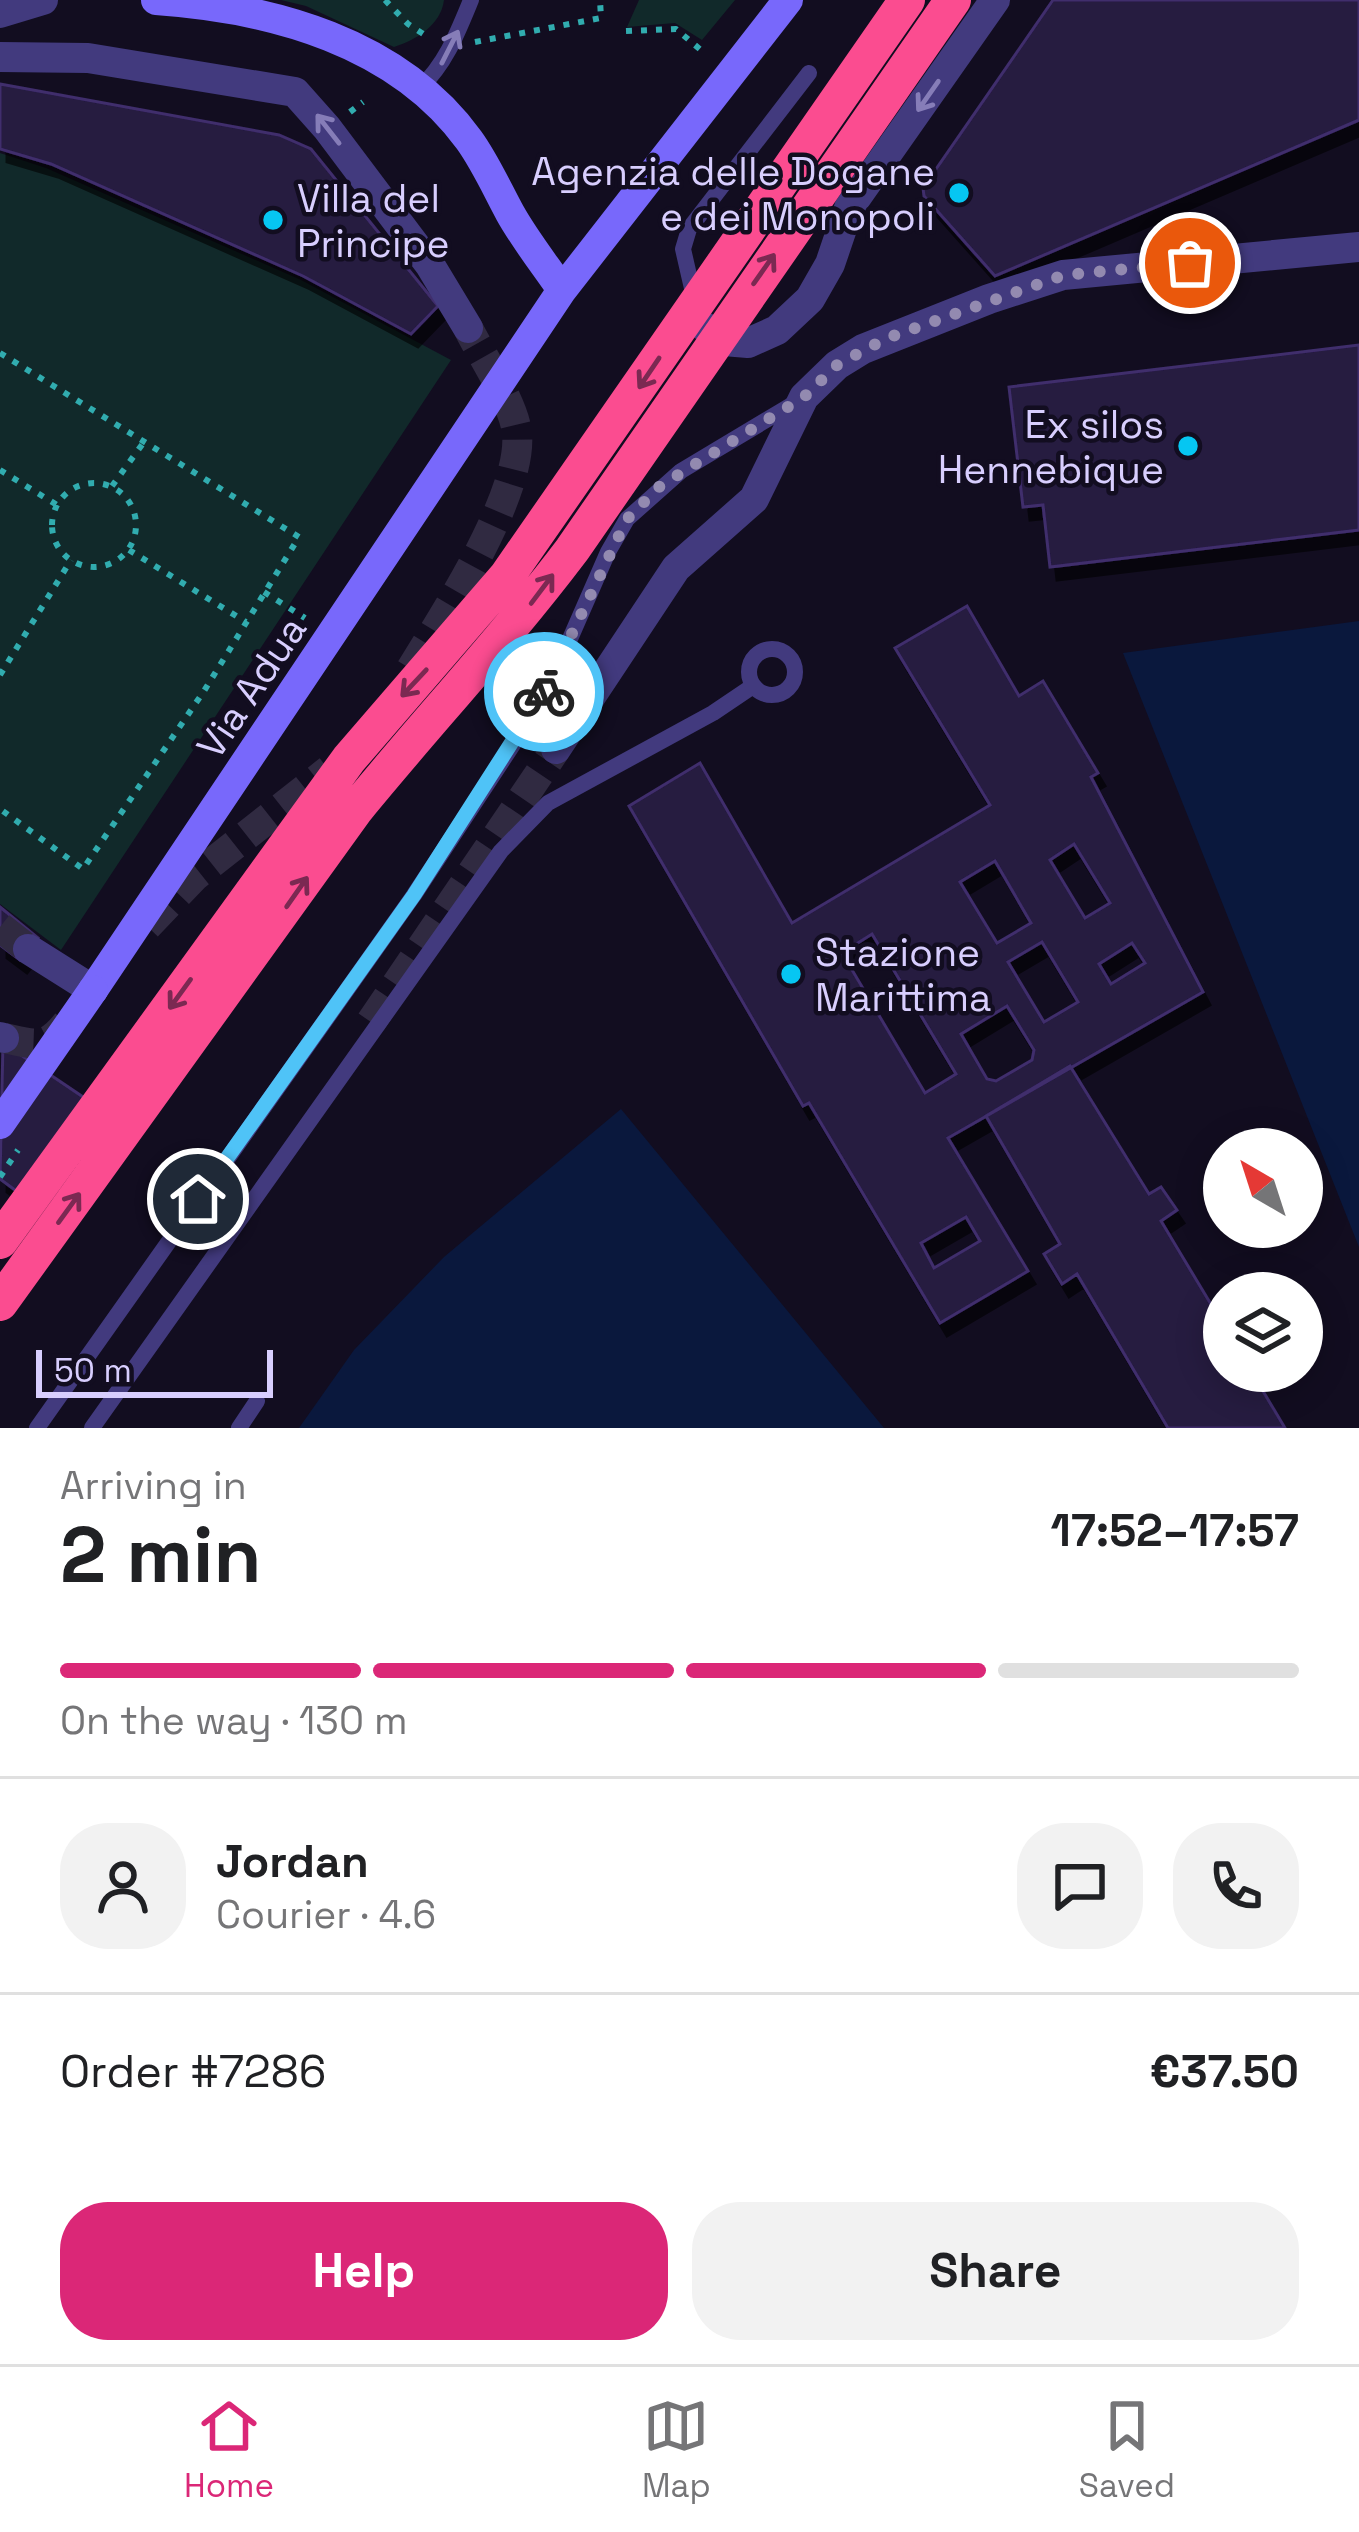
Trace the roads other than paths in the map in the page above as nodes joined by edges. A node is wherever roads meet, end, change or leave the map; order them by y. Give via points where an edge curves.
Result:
1 (44, 0) edge
2 (156, 0) edge
3 (471, 0) edge
4 (788, 0) edge
5 (891, 0) edge
6 (907, 0) edge
7 (952, 0) edge
8 (995, 0) edge
9 (189, 1) edge
10 (0, 13) edge
11 (0, 57) edge
12 (809, 73) dead end
13 (420, 88) junction
14 (1359, 247) edge
15 (562, 290) junction
16 (694, 297) junction
17 (468, 328) tunnel mouth
18 (804, 397) junction
19 (753, 686) junction
20 (556, 748) tunnel mouth
21 (28, 949) tunnel mouth
22 (93, 990) junction
23 (0, 1124) edge
24 (0, 1240) edge
25 (0, 1303) edge
26 (257, 1401) dead end
27 (37, 1428) edge
28 (92, 1428) edge
29 (239, 1428) edge

1 - 10 street
2 - 9 main road
13 -> 3 lane via 452,46
4 - 15 main road, Via Adua
5 - 16 street via 698,280
6 -> 24 highway, bridge via 507,576 338,773
25 -> 7 highway, bridge via 356,809 572,550
8 -> 16 street via 849,208 822,282 793,318 734,344 706,328
9 - 13 main road via 329,34
17 -> 11 street via 404,230 295,92 88,58
12 - 16 lane via 688,229 683,249
13 - 15 main road via 468,139
14 - 18 street via 1064,275 887,338 837,365
15 - 22 main road, Via Adua
18 - 20 street via 754,499 663,585
18 - 27 lane via 681,471 627,519 514,743
19 - 19 lane via 750,665 761,645 786,652 796,674 789,688 775,695
19 - 28 lane via 548,803 524,825
21 - 22 street
22 - 23 main road, Via Adua, bridge
26 - 29 lane

